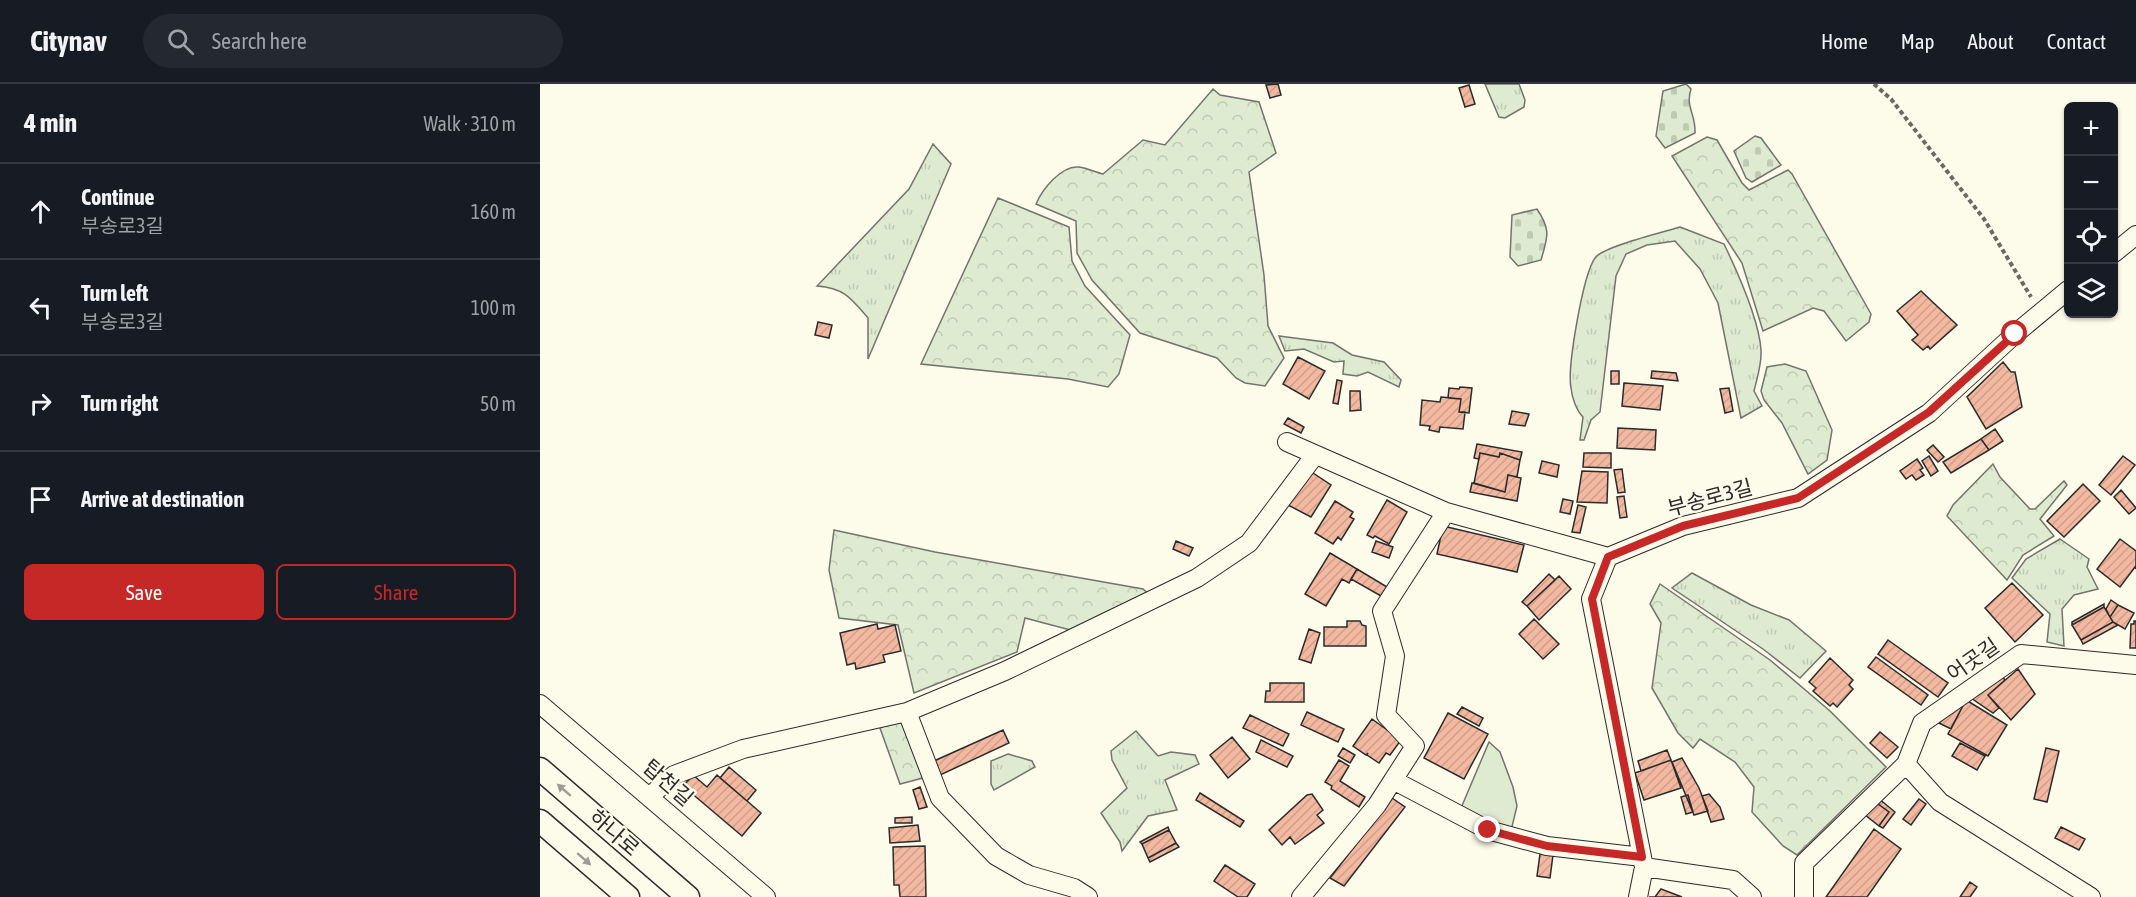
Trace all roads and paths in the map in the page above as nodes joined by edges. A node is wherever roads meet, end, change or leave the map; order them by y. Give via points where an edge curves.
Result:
1 (1874, 84) edge
2 (2136, 234) edge
3 (2118, 250) edge
4 (2064, 293) edge
5 (2040, 313) junction
6 (1287, 442) dead end
7 (1315, 455) junction
8 (1446, 512) junction
9 (1608, 557) junction
10 (2136, 665) edge
11 (540, 704) edge
12 (907, 712) junction
13 (1906, 764) junction
14 (540, 769) edge
15 (1393, 780) junction
16 (649, 797) junction
17 (540, 820) edge
18 (1643, 862) junction
19 (628, 897) edge
20 (688, 897) edge
21 (766, 897) edge
22 (1088, 897) edge
23 (1301, 897) edge
24 (1638, 897) edge
25 (1752, 897) edge
26 (1804, 897) edge
27 (2091, 897) edge

1 - 5 path via 1892,99 1984,219
2 - 3 street
4 - 5 street, 부송로3길
5 - 9 street, 부송로3길 via 1929,412 1798,498 1683,526
6 - 7 street
7 - 8 street
7 - 12 street via 1249,543 1197,578 1005,671
8 - 9 street
8 - 15 street via 1382,611 1395,656 1386,715 1415,746
9 - 18 street via 1592,599
10 - 13 street, 어곳길 via 2021,654 1922,723
11 - 16 street, 탑천길
12 - 16 street via 743,749 674,775
12 - 22 street via 940,798 996,856 1029,875 1074,888
13 - 26 street, 어곳길 via 1804,863
13 - 27 street via 1940,802
20 -> 14 street, 하나로
15 - 18 street via 1488,830 1547,846
15 - 23 street
16 - 21 street, 탑천길
17 -> 19 street, 하나로
18 - 24 street
18 - 25 street via 1733,880

